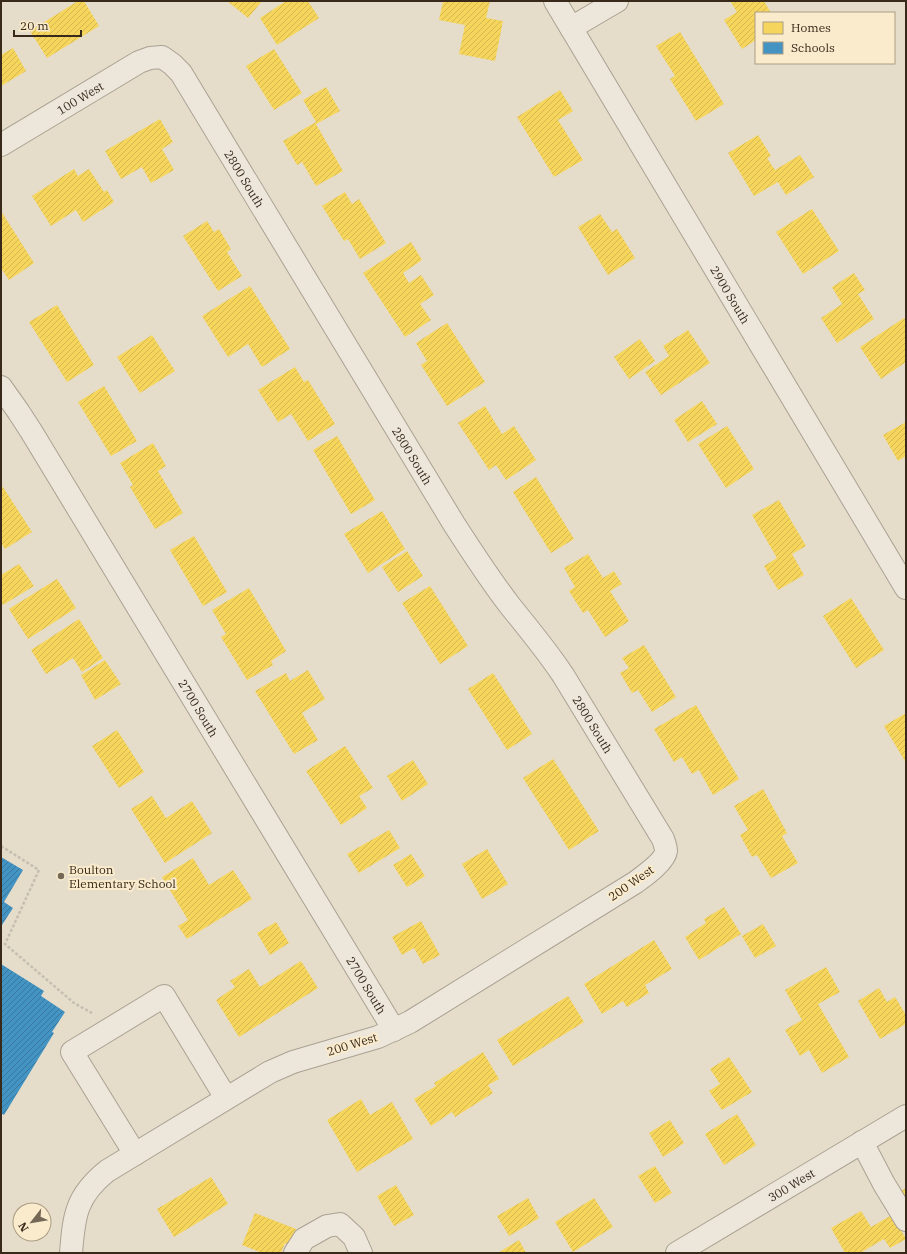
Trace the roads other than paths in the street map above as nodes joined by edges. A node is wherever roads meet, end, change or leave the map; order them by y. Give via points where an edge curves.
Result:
1 (555, 1) edge
2 (617, 1) edge
3 (571, 28) junction
4 (162, 56) joint
5 (1, 145) edge
6 (1, 387) edge
7 (906, 588) edge
8 (666, 853) joint
9 (394, 1030) junction
10 (226, 1098) junction
11 (906, 1116) edge
12 (862, 1142) junction
13 (135, 1154) junction
14 (906, 1220) edge
15 (72, 1253) edge
16 (295, 1253) edge
17 (360, 1253) edge
18 (677, 1253) edge

1 - 3 street, 2900 South
2 - 3 street
3 - 7 street, 2900 South
4 - 5 street, 100 West via 150,58 128,68
4 - 8 street, 2800 South via 181,73 188,84 480,564 563,675 663,839
6 - 9 street, 2700 South via 35,438
8 - 9 street, 200 West via 660,862 636,882
9 - 10 street, 200 West via 282,1066
10 - 13 street, 200 West
10 - 13 street via 164,996 101,1034 72,1052
11 - 12 street, 300 West
12 - 14 street
12 - 18 street, 300 West
13 - 15 street, 200 West via 96,1180 81,1200 73,1230
16 - 17 street via 304,1239 327,1226 340,1224 354,1237

